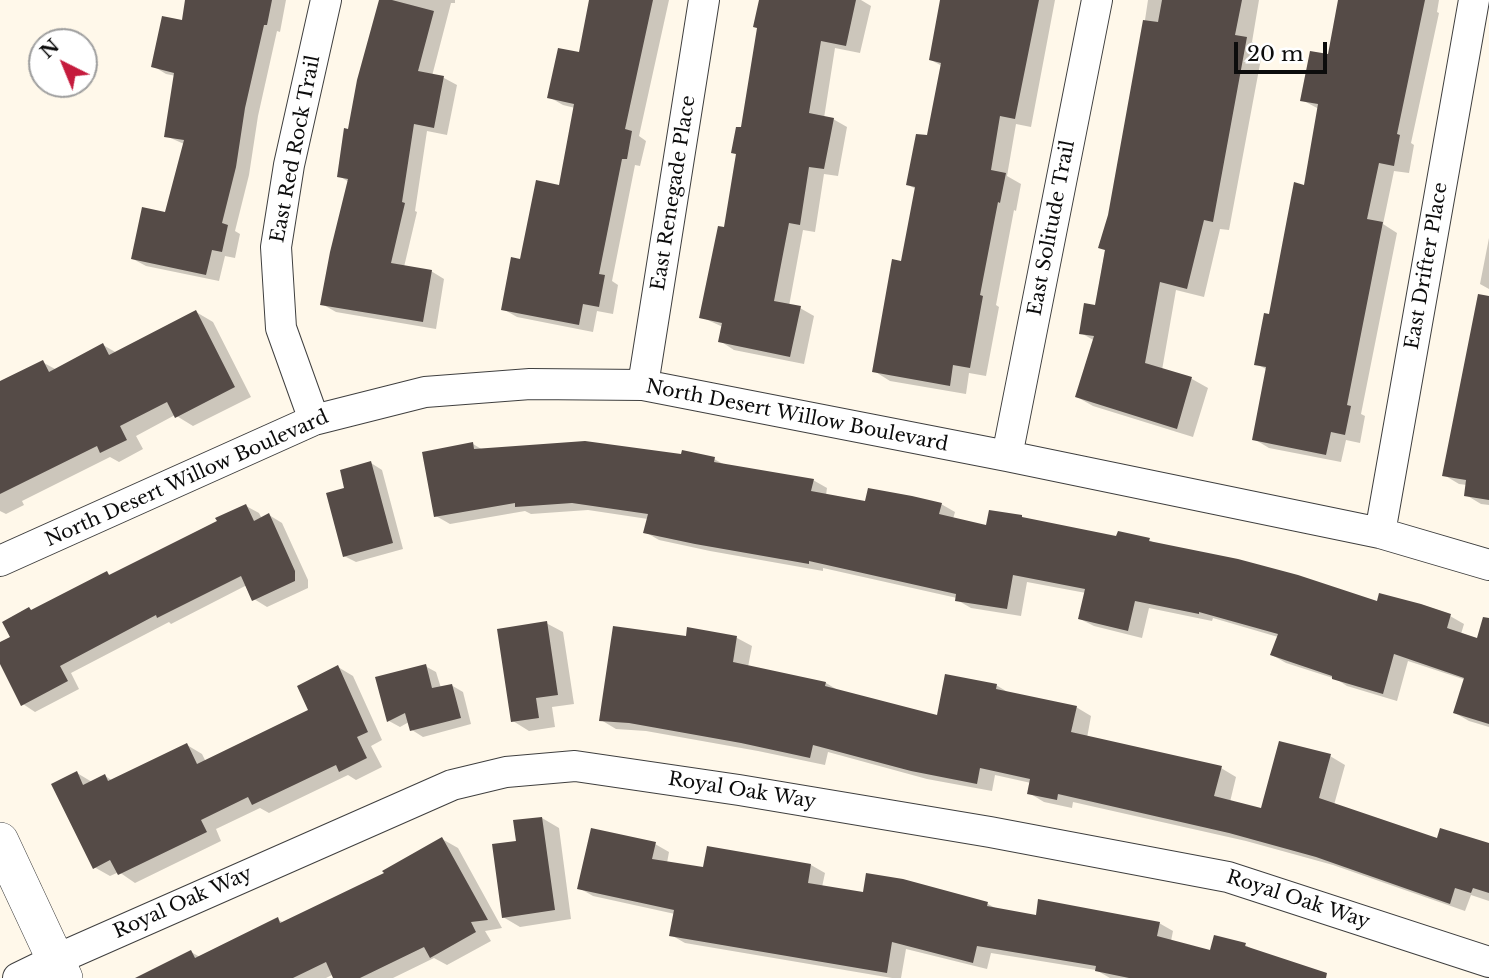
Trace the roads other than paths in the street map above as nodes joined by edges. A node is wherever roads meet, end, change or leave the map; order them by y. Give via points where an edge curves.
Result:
1 (326, 0) edge
2 (704, 0) edge
3 (1097, 0) edge
4 (1474, 0) edge
5 (643, 385) junction
6 (314, 420) junction
7 (1007, 456) junction
8 (1380, 533) junction
9 (0, 561) edge
10 (1489, 565) edge
11 (0, 841) edge
12 (1489, 962) edge
13 (59, 969) edge
14 (18, 978) edge

1 - 6 street, East Red Rock Trail via 289,165 276,247 281,328
2 - 5 street, East Renegade Place
3 - 7 street, East Solitude Trail
4 - 8 street, East Drifter Place
5 - 6 street, North Desert Willow Boulevard via 530,384 425,392
5 - 7 street, North Desert Willow Boulevard
6 - 9 street, North Desert Willow Boulevard
7 - 8 street, North Desert Willow Boulevard
8 - 10 street, North Desert Willow Boulevard
11 - 13 street
12 - 13 street, Royal Oak Way via 1228,877 990,832 575,766 506,772 452,785
13 - 14 street, Royal Oak Way

